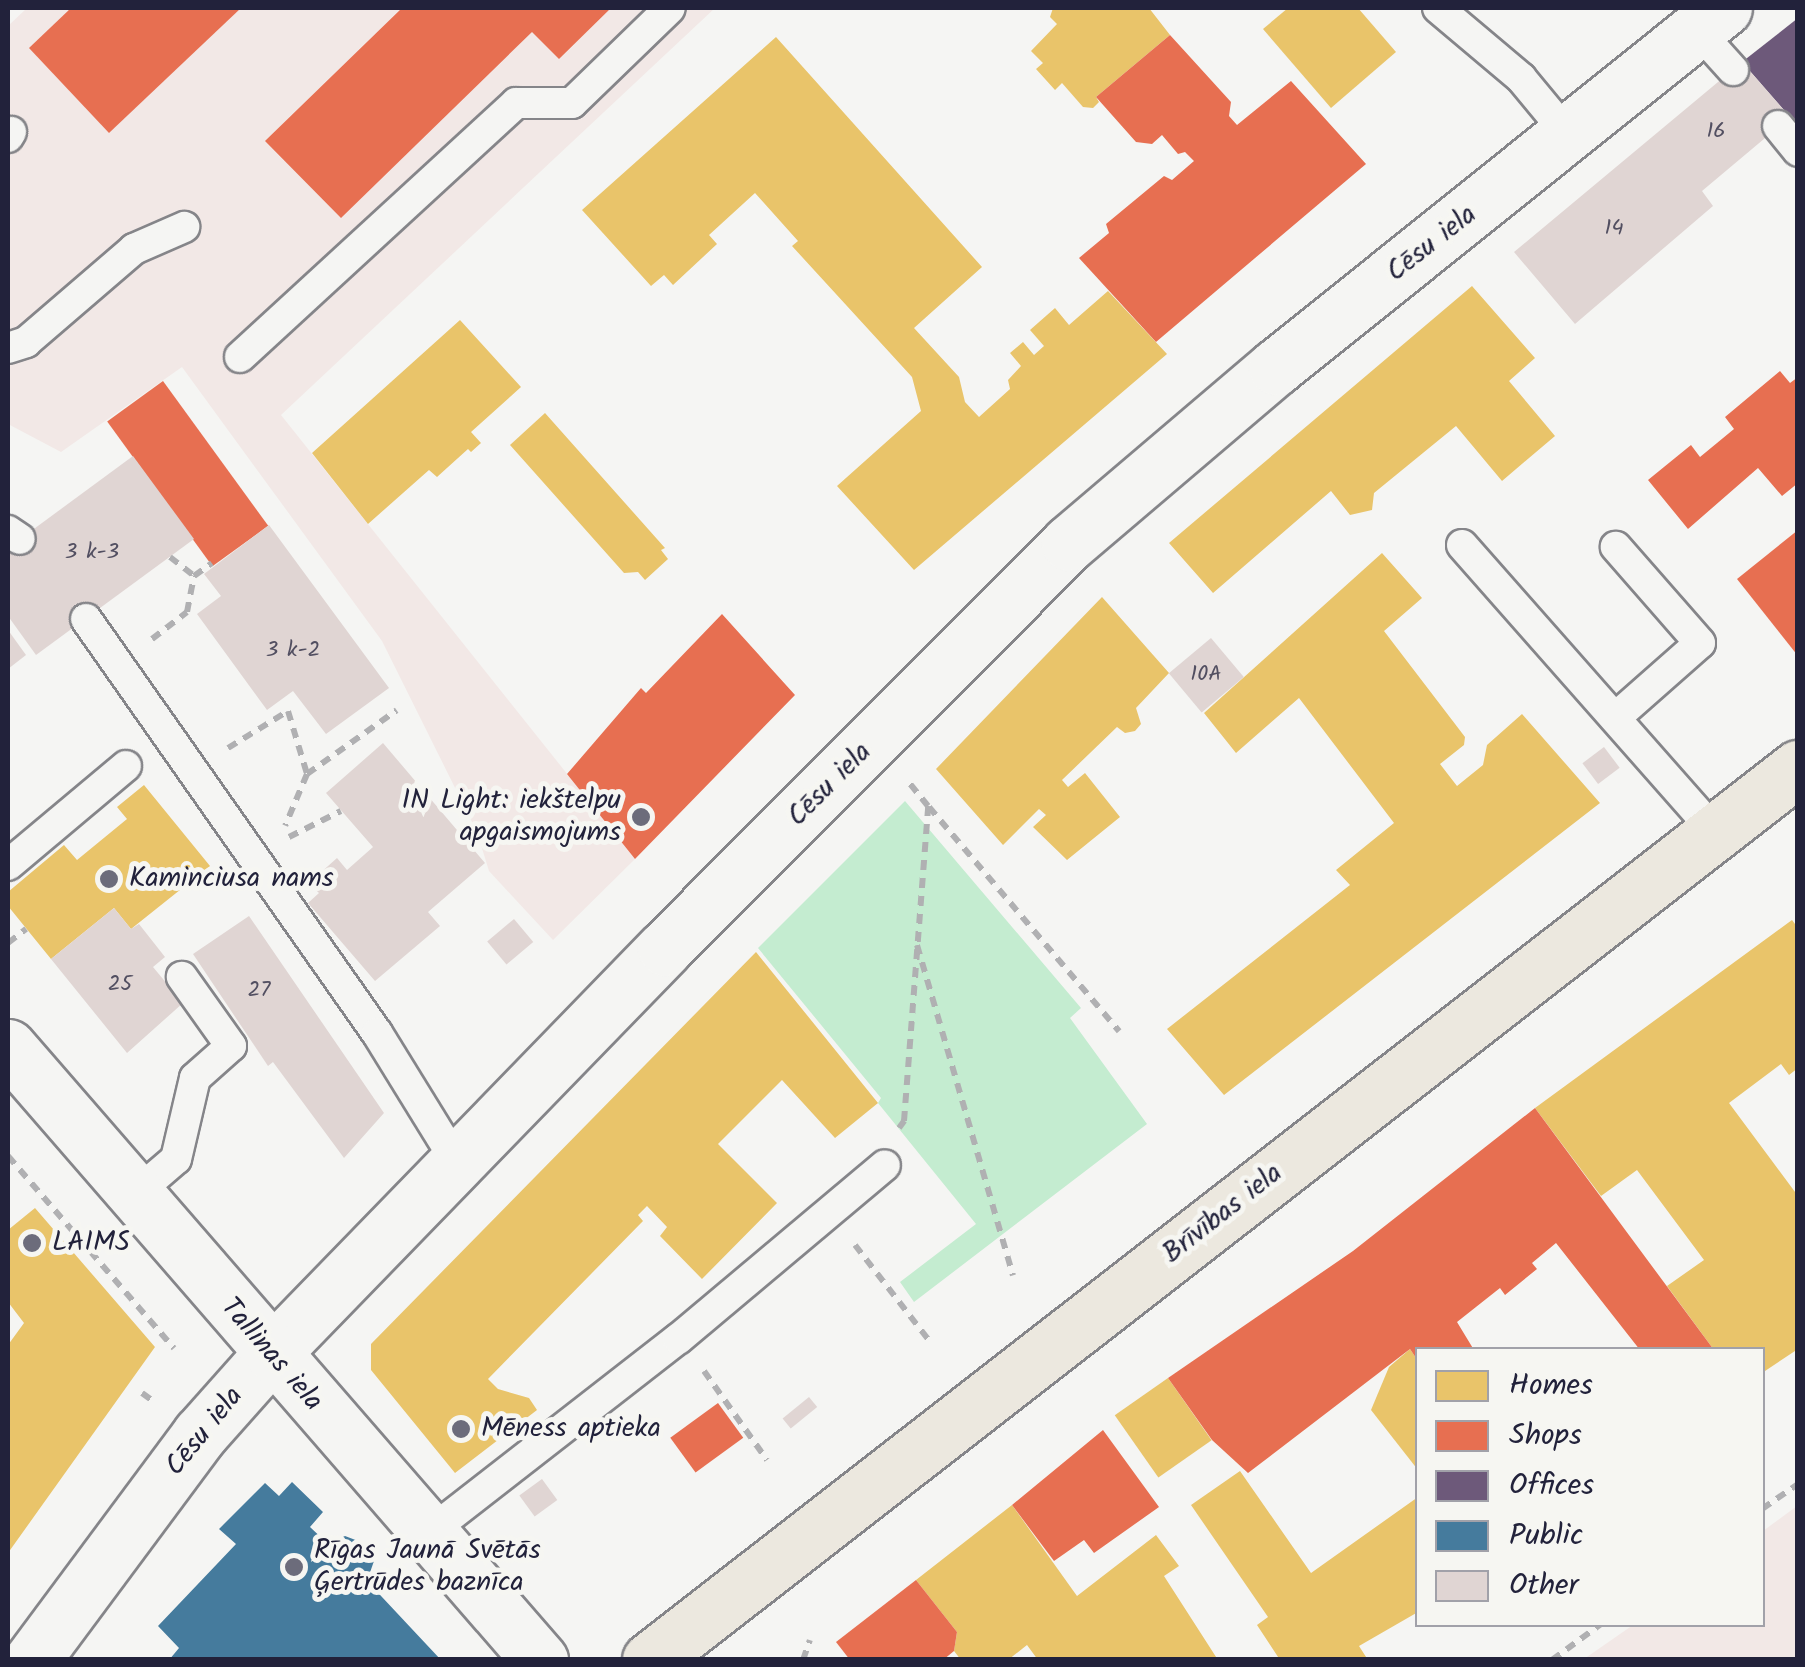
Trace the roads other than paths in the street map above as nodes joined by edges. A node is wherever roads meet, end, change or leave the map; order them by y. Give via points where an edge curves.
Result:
1 (670, 8) edge
2 (1441, 9) edge
3 (1711, 19) edge
4 (1733, 70) dead end
5 (1778, 126) dead end
6 (1569, 136) junction
7 (1798, 151) edge
8 (184, 226) dead end
9 (8, 348) edge
10 (240, 357) dead end
11 (1462, 545) dead end
12 (1616, 547) dead end
13 (86, 619) dead end
14 (1614, 718) junction
15 (126, 766) dead end
16 (1798, 768) edge
17 (1715, 832) junction
18 (8, 865) edge
19 (182, 977) dead end
20 (8, 1047) edge
21 (458, 1164) junction
22 (885, 1165) road end
23 (134, 1195) junction
24 (272, 1354) junction
25 (432, 1531) junction
26 (32, 1660) edge
27 (540, 1660) edge
28 (650, 1660) edge

1 - 10 lane via 572,103 516,103
2 - 6 lane via 1521,78
3 - 4 lane
3 - 6 street, Cēsu iela
5 - 7 lane
6 - 21 street, Cēsu iela via 1108,506
8 - 9 lane via 134,249 26,342
11 - 14 lane
12 - 14 lane via 1700,643
13 - 21 lane via 377,1033
14 - 17 lane
15 - 18 lane
16 - 17 highway, Brīvības iela
17 - 28 highway, Brīvības iela
19 - 23 lane via 231,1046 195,1078 176,1159
20 - 23 street, Tallinas iela
21 - 24 street, Cēsu iela
22 - 25 lane
23 - 24 street, Tallinas iela
24 - 25 street, Tallinas iela
24 - 26 street, Cēsu iela via 200,1434
25 - 27 street, Tallinas iela

